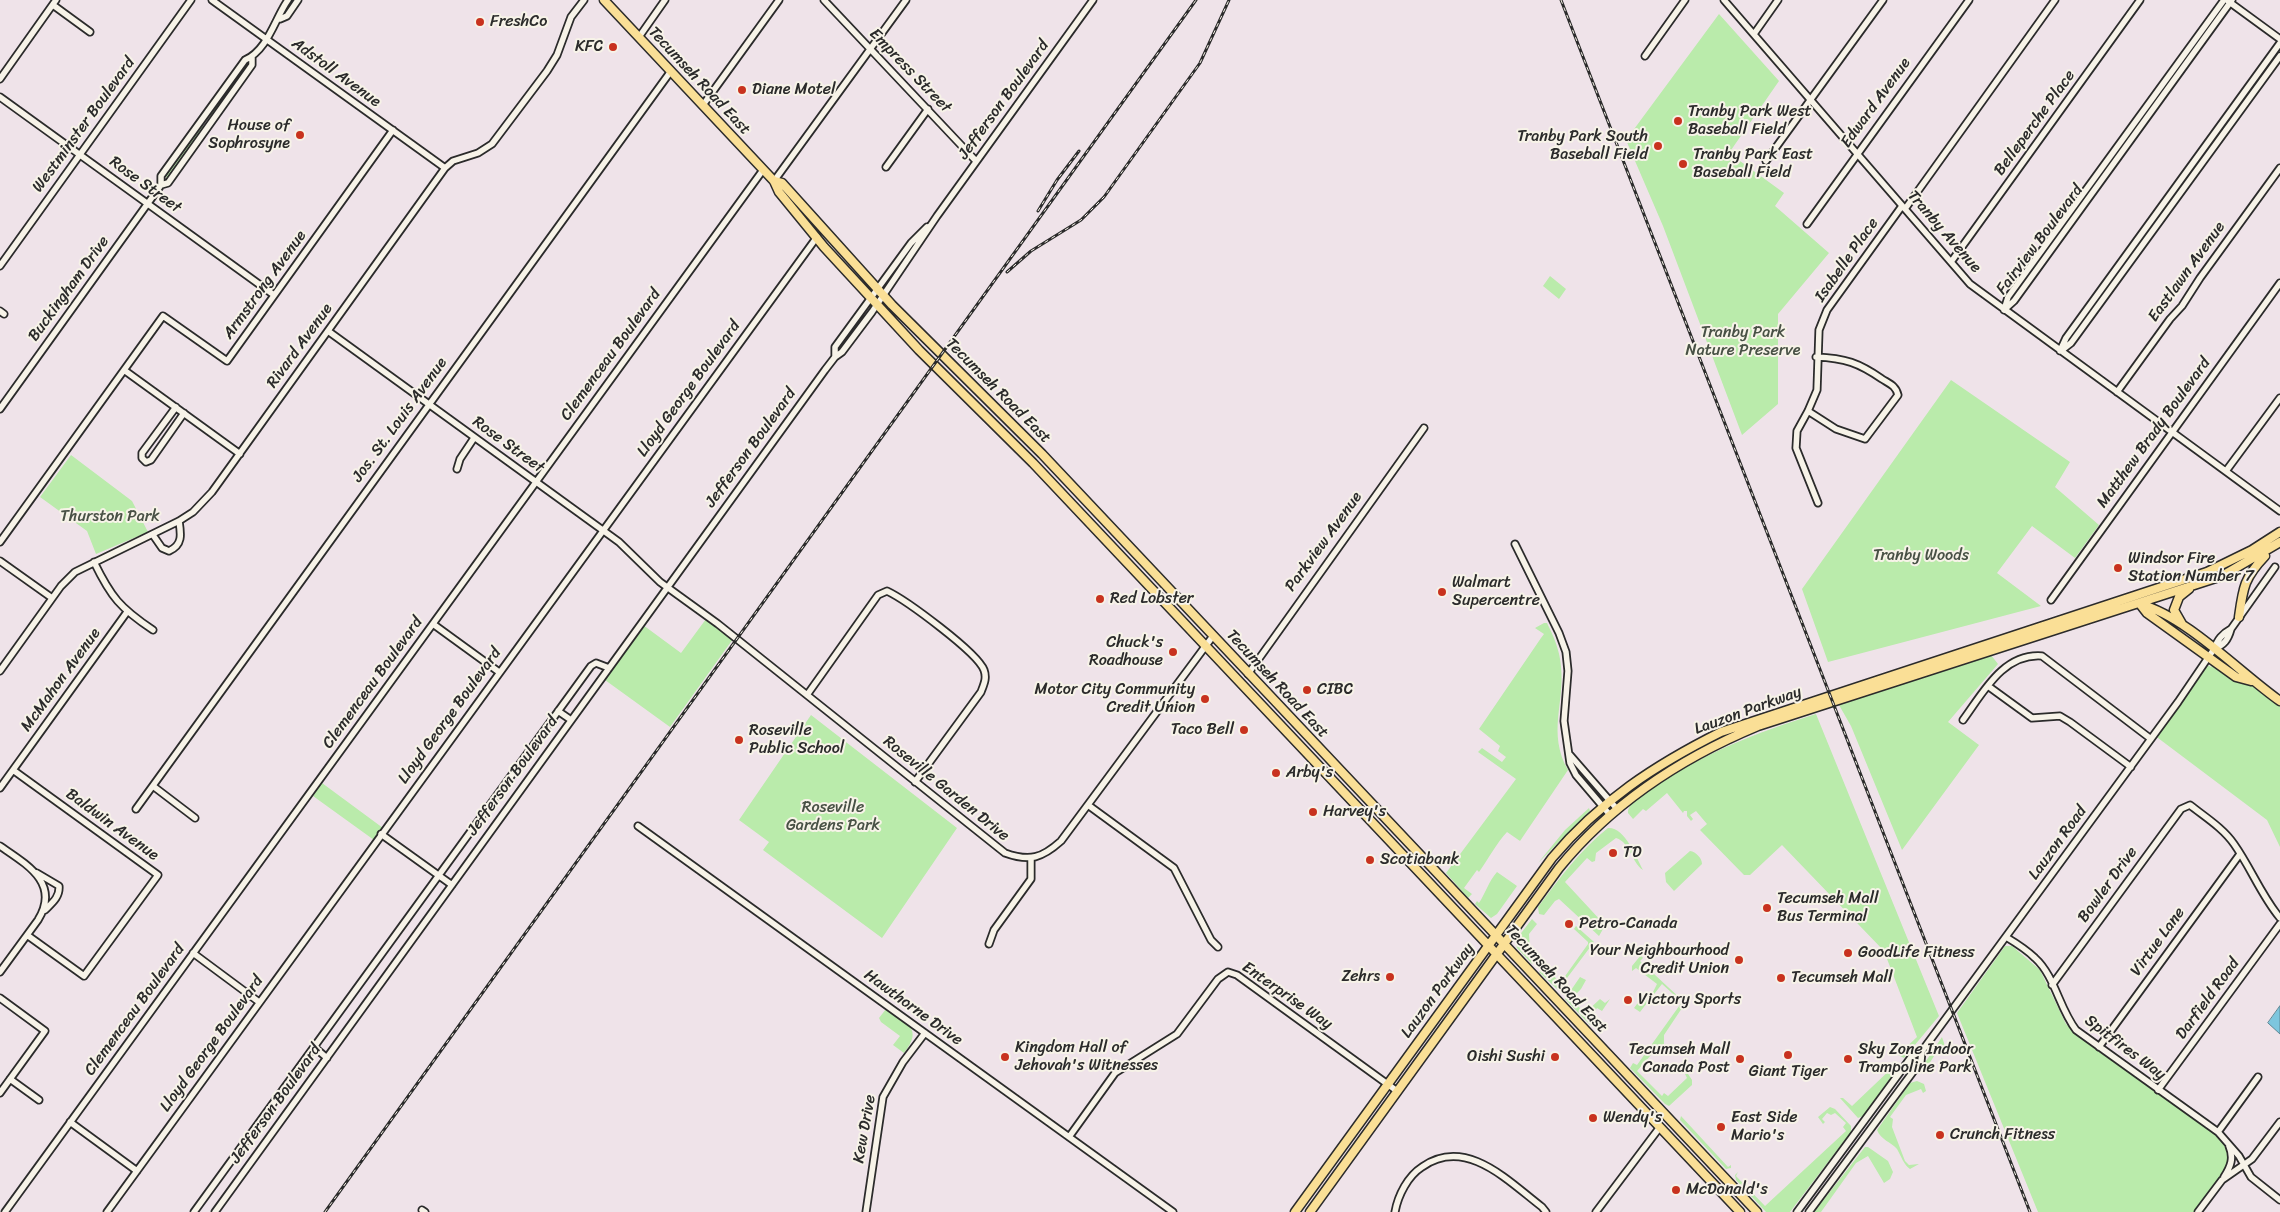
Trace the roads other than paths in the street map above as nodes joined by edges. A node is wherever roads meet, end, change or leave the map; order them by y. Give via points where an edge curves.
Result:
1 (191, 0) edge
2 (212, 0) edge
3 (288, 0) edge
4 (298, 0) edge
5 (584, 0) edge
6 (604, 0) edge
7 (665, 0) edge
8 (779, 0) edge
9 (824, 0) edge
10 (906, 0) edge
11 (1092, 0) edge
12 (1685, 0) edge
13 (1724, 0) edge
14 (1778, 0) edge
15 (1883, 0) edge
16 (1969, 0) edge
17 (2055, 0) edge
18 (2140, 0) edge
19 (2228, 1) edge
20 (55, 3) edge
21 (280, 19) junction
22 (90, 32) dead end
23 (1754, 34) junction
24 (639, 37) junction
25 (265, 39) junction
26 (2280, 39) edge
27 (2280, 43) edge
28 (870, 49) junction
29 (1645, 56) dead end
30 (2280, 56) edge
31 (671, 71) junction
32 (0, 79) edge
33 (0, 97) edge
34 (1810, 101) junction
35 (703, 105) junction
36 (928, 109) junction
37 (393, 130) junction
38 (2208, 148) junction
39 (1856, 153) junction
40 (80, 155) junction
41 (976, 161) junction
42 (1766, 161) dead end
43 (886, 167) dead end
44 (446, 168) junction
45 (2280, 168) edge
46 (763, 170) junction
47 (774, 181) junction
48 (147, 203) junction
49 (1904, 207) junction
50 (937, 216) junction
51 (1807, 224) dead end
52 (816, 237) junction
53 (2133, 246) junction
54 (2139, 250) junction
55 (1951, 262) junction
56 (0, 266) edge
57 (2280, 283) edge
58 (877, 288) junction
59 (274, 295) junction
60 (883, 296) junction
61 (870, 297) junction
62 (877, 305) junction
63 (2004, 310) junction
64 (328, 331) junction
65 (2060, 351) junction
66 (835, 357) junction
67 (1816, 357) junction
68 (124, 370) junction
69 (2117, 392) junction
70 (2280, 398) edge
71 (429, 404) junction
72 (176, 407) junction
73 (0, 409) edge
74 (1808, 411) junction
75 (184, 413) junction
76 (1424, 428) dead end
77 (2171, 433) junction
78 (474, 438) junction
79 (240, 454) junction
80 (457, 469) dead end
81 (2226, 471) junction
82 (536, 482) junction
83 (1818, 503) dead end
84 (2280, 511) edge
85 (179, 521) junction
86 (602, 530) junction
87 (2280, 532) edge
88 (153, 535) junction
89 (0, 542) edge
90 (2280, 542) edge
91 (1515, 544) dead end
92 (2272, 548) junction
93 (0, 561) edge
94 (94, 562) junction
95 (2275, 567) dead end
96 (2195, 585) junction
97 (667, 587) junction
98 (2137, 596) junction
99 (52, 598) junction
100 (2051, 600) dead end
101 (2140, 604) junction
102 (127, 612) junction
103 (2239, 617) junction
104 (433, 624) junction
105 (2184, 628) junction
106 (153, 630) dead end
107 (1213, 636) junction
108 (1205, 644) junction
109 (2214, 649) junction
110 (2208, 657) junction
111 (609, 668) junction
112 (0, 671) edge
113 (499, 672) junction
114 (1248, 674) junction
115 (2252, 682) junction
116 (1988, 686) junction
117 (807, 695) junction
118 (2280, 702) edge
119 (558, 711) junction
120 (571, 720) junction
121 (1963, 720) dead end
122 (2151, 739) junction
123 (1570, 755) junction
124 (2131, 766) junction
125 (13, 770) junction
126 (915, 782) junction
127 (152, 786) junction
128 (0, 788) edge
129 (1609, 800) junction
130 (1088, 804) junction
131 (1602, 806) junction
132 (136, 809) dead end
133 (1617, 809) junction
134 (1610, 815) junction
135 (195, 818) dead end
136 (638, 826) dead end
137 (381, 834) junction
138 (0, 846) edge
139 (2240, 854) junction
140 (1031, 859) junction
141 (37, 873) junction
142 (439, 876) junction
143 (452, 885) junction
144 (44, 911) junction
145 (2280, 918) edge
146 (2280, 924) edge
147 (27, 935) junction
148 (1495, 935) junction
149 (2006, 937) junction
150 (989, 944) dead end
151 (1504, 944) junction
152 (1488, 945) junction
153 (1218, 947) dead end
154 (193, 953) junction
155 (1496, 954) junction
156 (0, 972) edge
157 (2052, 985) junction
158 (0, 998) edge
159 (259, 1002) junction
160 (925, 1033) junction
161 (314, 1047) junction
162 (2099, 1047) junction
163 (1922, 1051) junction
164 (327, 1058) junction
165 (2258, 1077) dead end
166 (10, 1079) junction
167 (1387, 1084) junction
168 (2158, 1090) junction
169 (1397, 1091) junction
170 (0, 1093) edge
171 (38, 1100) dead end
172 (70, 1122) junction
173 (2280, 1122) edge
174 (1660, 1128) junction
175 (2218, 1132) junction
176 (1069, 1137) junction
177 (2226, 1140) junction
178 (2245, 1166) junction
179 (138, 1170) junction
180 (2222, 1180) junction
181 (2280, 1200) edge
182 (5, 1212) edge
183 (107, 1212) edge
184 (195, 1212) edge
185 (215, 1212) edge
186 (866, 1212) edge
187 (1173, 1212) edge
188 (1295, 1212) edge
189 (1310, 1212) edge
190 (1395, 1212) edge
191 (1546, 1212) edge
192 (1596, 1212) edge
193 (1740, 1212) edge
194 (1757, 1212) edge
195 (1797, 1212) edge
196 (1809, 1212) edge
197 (2198, 1212) edge

1 - 40 street, Westminster Boulevard
2 - 25 street, Adstoll Avenue
3 - 21 street, Buckingham Drive via 281,10
4 - 21 street, Buckingham Drive via 287,16
5 - 44 street, Rivard Avenue via 571,17 557,55 547,71 492,144 452,162
6 - 24 main road, Tecumseh Road East
7 - 24 street
8 - 35 street
9 - 28 street, Empress Street
10 - 28 street
11 - 41 street, Jefferson Boulevard
12 - 29 street
13 - 23 street, Tranby Avenue
14 - 23 street
15 - 34 street
16 - 39 street, Edward Avenue
17 - 49 street, Isabelle Place
18 - 55 street, Belleperche Place
19 - 26 street
19 - 63 street, Fairview Boulevard via 2008,297
20 - 22 street
20 - 32 street
21 - 25 street, Buckingham Drive
23 - 34 street, Tranby Avenue
24 - 31 main road, Tecumseh Road East
25 - 37 street, Adstoll Avenue
25 - 48 street, Buckingham Drive via 252,57 252,65 168,182 161,185
27 - 38 street
28 - 36 street, Empress Street
28 - 47 street
30 - 38 street
31 - 35 main road, Tecumseh Road East
31 - 71 street, Jos. St. Louis Avenue
33 - 40 street, Rose Street
34 - 39 street, Tranby Avenue
34 - 42 street
35 - 46 main road, Tecumseh Road East
36 - 41 street, Empress Street
36 - 43 street
37 - 44 street, Adstoll Avenue
37 - 59 street, Armstrong Avenue
38 - 53 street
38 - 54 street
39 - 49 street, Tranby Avenue
39 - 51 street, Edward Avenue
40 - 48 street, Rose Street
40 - 56 street, Westminster Boulevard
41 - 50 street, Jefferson Boulevard
44 - 64 street, Rivard Avenue
45 - 69 street, Eastlawn Avenue
46 - 47 main road, Tecumseh Road East
46 - 82 street, Clemenceau Boulevard
47 - 52 main road, Tecumseh Road East via 779,192
47 - 58 main road, Tecumseh Road East via 782,183
48 - 59 street, Rose Street
48 - 73 street, Buckingham Drive
49 - 55 street, Tranby Avenue
49 - 67 street, Isabelle Place via 1827,310 1819,330
50 - 58 street, Jefferson Boulevard via 911,243
50 - 60 street, Jefferson Boulevard
52 - 61 main road, Tecumseh Road East
52 - 86 street, Lloyd George Boulevard
53 - 54 street
53 - 65 street
54 - 65 street via 2071,342
55 - 63 street, Tranby Avenue via 1970,284
57 - 77 street, Matthew Brady Boulevard
58 - 60 main road, Tecumseh Road East
58 - 61 street, Jefferson Boulevard
59 - 68 street, Armstrong Avenue via 227,361 163,316
60 - 62 street, Jefferson Boulevard
60 - 107 main road, Tecumseh Road East via 1042,454
61 - 62 main road, Tecumseh Road East
61 - 66 street, Jefferson Boulevard via 835,347
62 - 66 street, Jefferson Boulevard
62 - 108 main road, Tecumseh Road East
63 - 65 street, Tranby Avenue
64 - 71 street, Rose Street
64 - 79 street, Rivard Avenue
65 - 69 street, Tranby Avenue
66 - 97 street, Jefferson Boulevard
67 - 74 street, Isabelle Place via 1817,390
67 - 74 street via 1838,358 1861,365 1896,388 1898,395 1866,439 1836,429
68 - 72 street
68 - 89 street, Armstrong Avenue
69 - 77 street, Tranby Avenue
70 - 81 street
71 - 78 street, Rose Street
71 - 127 street, Jos. St. Louis Avenue
72 - 75 street
72 - 75 street via 142,453 146,462 151,460
74 - 83 street, Isabelle Place via 1797,431 1796,448
75 - 79 street
76 - 114 street, Parkview Avenue
77 - 81 street, Tranby Avenue
77 - 100 street, Matthew Brady Boulevard
78 - 80 street
78 - 82 street, Rose Street
79 - 85 street, Rivard Avenue via 212,492
81 - 84 street, Tranby Avenue
82 - 86 street, Rose Street
82 - 104 street, Clemenceau Boulevard
85 - 88 street, Rivard Avenue
85 - 88 street via 181,537 174,548 168,551 162,548
86 - 97 street, Rose Street
86 - 113 street, Lloyd George Boulevard
87 - 98 main road, Lauzon Parkway via 2221,567
88 - 94 street, Rivard Avenue
90 - 92 main road, Lauzon Parkway
91 - 123 street via 1560,633 1566,652 1568,671 1564,721
92 - 96 main road, Lauzon Parkway via 2222,576
92 - 103 main road via 2246,579
93 - 99 street
94 - 99 street, Rivard Avenue via 75,572
94 - 102 street via 114,598
95 - 103 street, Lauzon Road
96 - 101 main road, Lauzon Parkway
96 - 105 main road via 2176,602 2174,610
97 - 111 street, Jefferson Boulevard
97 - 117 street, Roseville Garden Drive
98 - 101 main road
98 - 129 main road, Lauzon Parkway via 1721,732 1675,755
99 - 112 street, Rivard Avenue
101 - 105 main road via 2157,609
101 - 110 main road
101 - 133 main road, Lauzon Parkway via 1758,726 1679,764
102 - 106 street
102 - 125 street, McMahon Avenue
103 - 109 street, Lauzon Road via 2223,645
104 - 113 street
104 - 154 street, Clemenceau Boulevard
105 - 109 main road
107 - 108 street
107 - 114 main road, Tecumseh Road East
108 - 130 street
108 - 152 main road, Tecumseh Road East
109 - 110 street, Lauzon Road
109 - 115 main road
110 - 115 main road via 2236,677
110 - 122 street, Lauzon Road
111 - 119 street via 596,663 591,666
111 - 120 street, Jefferson Boulevard
113 - 137 street, Lloyd George Boulevard
114 - 148 main road, Tecumseh Road East
115 - 118 main road
116 - 121 street
116 - 122 street via 2009,664 2033,655 2042,656
116 - 124 street via 2032,718 2060,716
117 - 126 street, Roseville Garden Drive
117 - 126 street via 878,596 888,591 954,638 984,669 986,682
119 - 120 street
119 - 142 street
120 - 143 street, Jefferson Boulevard
122 - 124 street, Lauzon Road
123 - 129 street
123 - 131 street via 1576,775
124 - 149 street, Lauzon Road
125 - 128 street, McMahon Avenue
125 - 147 street, Baldwin Avenue via 158,875 84,976
126 - 140 street, Roseville Garden Drive via 1005,853
127 - 132 street, Jos. St. Louis Avenue
127 - 135 street
129 - 131 main road, Lauzon Parkway
129 - 133 street
130 - 140 street via 1062,841 1048,853
130 - 153 street via 1174,868 1211,940
131 - 134 street
131 - 148 main road, Lauzon Parkway via 1552,858
133 - 134 main road, Lauzon Parkway
134 - 151 main road, Lauzon Parkway via 1576,847
136 - 160 street, Hawthorne Drive
137 - 142 street
137 - 159 street, Lloyd George Boulevard
138 - 141 street
139 - 145 street
139 - 157 street, Bowler Drive via 2218,827 2190,806 2181,809
139 - 162 street, Virtue Lane
140 - 150 street via 1031,879 994,930
141 - 144 street via 45,893
141 - 144 street via 59,886 60,892
142 - 143 street
142 - 161 street
143 - 164 street, Jefferson Boulevard
144 - 147 street
146 - 168 street, Darfield Road
147 - 156 street
148 - 151 main road, Tecumseh Road East
148 - 152 main road, Lauzon Parkway
149 - 157 street, Spitfires Way via 2036,958
149 - 163 street, Lauzon Road
151 - 155 main road, Lauzon Parkway
151 - 194 main road, Tecumseh Road East
152 - 155 main road, Tecumseh Road East
152 - 167 main road, Lauzon Parkway
154 - 159 street
154 - 172 street, Clemenceau Boulevard
155 - 169 main road, Lauzon Parkway
155 - 174 main road, Tecumseh Road East
157 - 162 street, Spitfires Way via 2076,1030
158 - 166 street via 45,1030
159 - 179 street, Lloyd George Boulevard
160 - 176 street, Hawthorne Drive
160 - 186 street, Kew Drive via 900,1066 883,1097
161 - 164 street
161 - 184 street
162 - 168 street, Spitfires Way
163 - 195 street, Lauzon Road via 1912,1056
163 - 196 street, Lauzon Road via 1921,1061
164 - 185 street, Jefferson Boulevard
165 - 175 street
166 - 170 street
166 - 171 street
167 - 169 street, Enterprise Way
167 - 176 street, Enterprise Way via 1237,975 1228,972 1218,979 1176,1034 1115,1074
167 - 188 main road, Lauzon Parkway
168 - 175 street, Spitfires Way
169 - 189 main road, Lauzon Parkway
172 - 179 street
172 - 182 street, Clemenceau Boulevard
173 - 178 street
174 - 192 street
174 - 193 main road, Tecumseh Road East
175 - 177 street, Spitfires Way
176 - 187 street, Hawthorne Drive
177 - 178 street, Spitfires Way
177 - 180 street via 2232,1152 2232,1164
178 - 180 street
178 - 181 street, Spitfires Way via 2259,1185
179 - 183 street, Lloyd George Boulevard
180 - 197 street
190 - 191 street via 1403,1188 1415,1171 1428,1162 1448,1156 1465,1156 1482,1162

